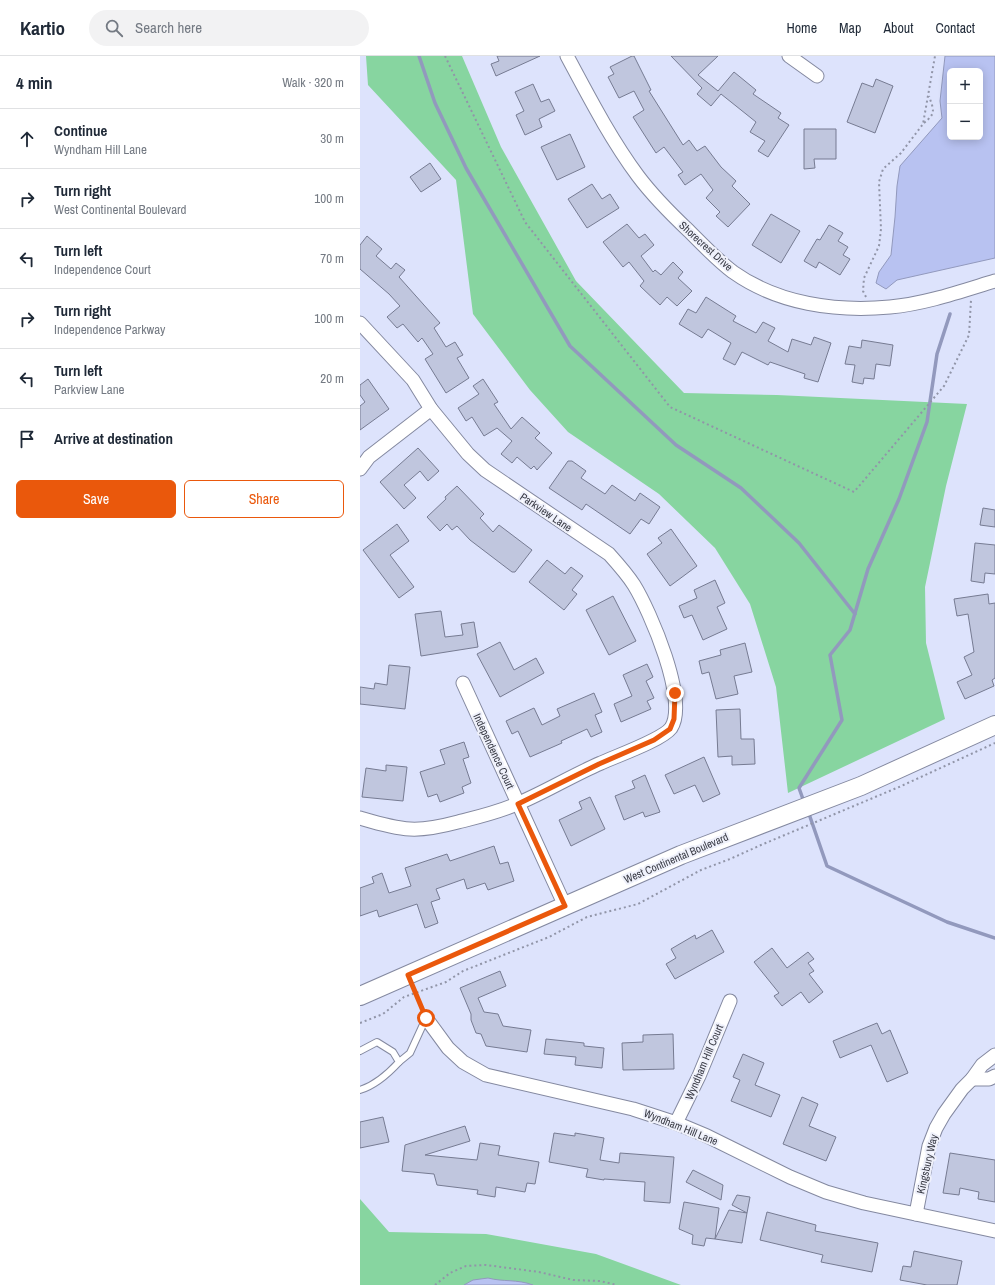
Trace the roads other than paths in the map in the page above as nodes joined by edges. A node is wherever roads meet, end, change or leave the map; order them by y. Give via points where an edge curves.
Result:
1 (567, 56) edge
2 (789, 56) edge
3 (817, 76) dead end
4 (995, 281) edge
5 (360, 323) edge
6 (431, 409) junction
7 (360, 469) edge
8 (463, 683) dead end
9 (995, 725) edge
10 (518, 804) junction
11 (360, 818) edge
12 (565, 906) junction
13 (360, 996) edge
14 (730, 1001) dead end
15 (426, 1018) joint
16 (360, 1051) edge
17 (995, 1055) edge
18 (399, 1062) junction
19 (995, 1076) edge
20 (972, 1079) junction
21 (360, 1090) edge
22 (676, 1124) junction
23 (916, 1214) junction
24 (995, 1231) edge

1 - 4 street, Shorecrest Drive via 602,122 638,176 663,206 711,254 756,285 800,302 828,307 872,309 924,301
2 - 3 street
5 - 6 street, Parkview Lane via 413,380
6 - 7 street via 369,457
6 - 10 street, Parkview Lane via 468,454 485,470 609,554 623,570 647,609 668,663 675,693 674,719 670,729 654,740
8 - 10 street, Independence Court
9 - 12 main road, West Continental Boulevard via 852,798 778,817 681,855
10 - 11 street via 438,827 411,829 384,826
10 - 12 street, Independence Court
12 - 13 main road, West Continental Boulevard
14 - 22 street, Wyndham Hill Court
15 - 18 lane via 410,1053
15 - 22 street, Wyndham Hill Lane via 448,1048 463,1062 486,1075 633,1109
16 - 18 lane via 377,1042 393,1052
17 - 20 street, Kingsbury Way via 982,1065
18 - 21 lane via 382,1079
19 - 20 street via 989,1079
20 - 23 street, Kingsbury Way via 962,1089 936,1128 929,1146
22 - 23 street, Wyndham Hill Lane via 826,1192
23 - 24 street, Wyndham Hill Lane

